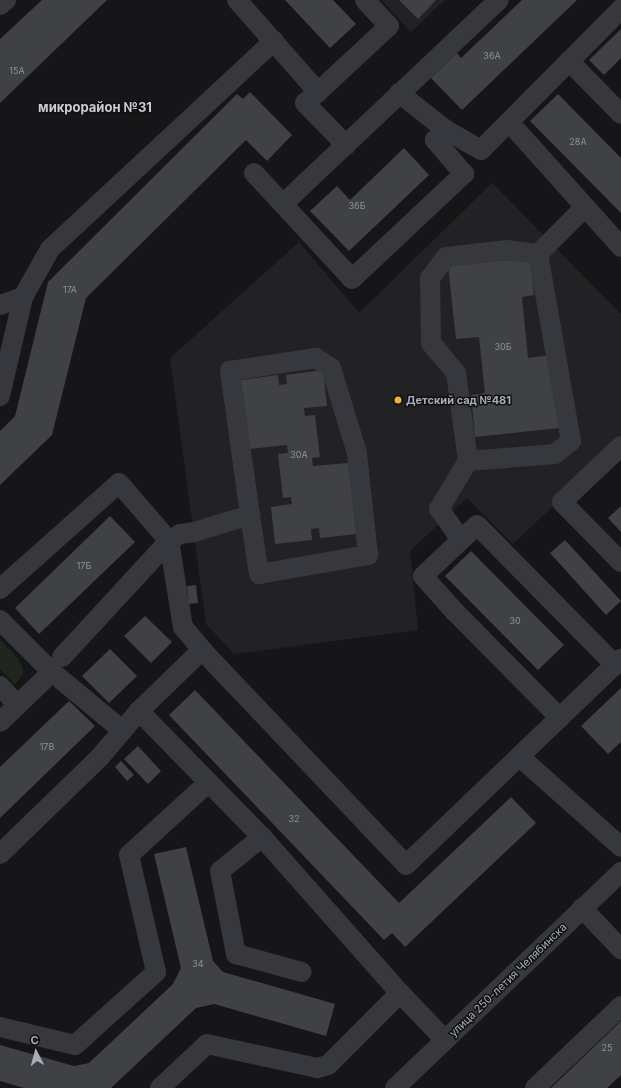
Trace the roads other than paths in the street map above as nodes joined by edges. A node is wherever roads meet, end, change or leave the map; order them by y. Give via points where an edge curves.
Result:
1 (6, 0) edge
2 (237, 0) edge
3 (365, 0) edge
4 (499, 0) edge
5 (0, 5) edge
6 (621, 10) edge
7 (274, 41) junction
8 (569, 61) junction
9 (318, 92) junction
10 (399, 93) junction
11 (621, 114) edge
12 (509, 122) junction
13 (446, 130) junction
14 (346, 145) junction
15 (254, 173) dead end
16 (283, 204) junction
17 (585, 207) junction
18 (621, 247) edge
19 (538, 254) junction
20 (23, 297) junction
21 (0, 305) edge
22 (0, 396) edge
23 (621, 446) edge
24 (468, 461) junction
25 (250, 515) junction
26 (461, 540) junction
27 (169, 541) junction
28 (621, 562) edge
29 (0, 589) edge
30 (0, 620) edge
31 (202, 650) junction
32 (618, 662) edge
33 (57, 665) junction
34 (0, 686) edge
35 (18, 705) junction
36 (139, 711) junction
37 (560, 718) junction
38 (0, 722) edge
39 (123, 731) junction
40 (520, 757) junction
41 (209, 782) junction
42 (262, 837) junction
43 (621, 847) edge
44 (0, 854) edge
45 (621, 872) edge
46 (582, 908) junction
47 (621, 949) edge
48 (302, 972) dead end
49 (400, 993) junction
50 (621, 1006) edge
51 (0, 1028) edge
52 (445, 1040) junction
53 (160, 1088) edge
54 (395, 1088) edge
55 (535, 1088) edge

1 - 5 street
2 - 7 street
3 - 9 street via 389,26
4 - 10 street
6 - 8 street
7 - 9 street
7 - 20 street via 50,249
8 - 11 street
8 - 12 street
9 - 14 street via 305,103
10 - 13 street
10 - 14 street
12 - 13 street via 480,150
12 - 17 street
13 - 16 street via 435,140 464,174 352,279
14 - 16 street
15 - 16 street
17 - 18 street
17 - 19 street
19 - 24 street via 571,441 555,454
19 - 24 street via 507,250 446,257 430,278 431,343 456,373
20 - 21 street
20 - 22 street
23 - 28 street via 562,502
24 - 26 street via 439,509
25 - 25 street via 259,574 368,555 357,453 331,368 316,358 230,371
25 - 27 street via 180,534
26 - 32 street via 477,525
26 - 37 street via 423,576
27 - 29 street via 118,483
27 - 31 street via 183,626
27 - 33 street
30 - 33 street
31 - 36 street
31 - 40 street via 406,865
32 - 37 street
33 - 35 street
33 - 39 street
34 - 35 street
35 - 38 street
36 - 39 street
36 - 41 street
37 - 40 street
39 - 44 street via 100,757
40 - 43 street
41 - 42 street
41 - 51 street via 129,855 156,972 76,1045
42 - 48 street via 220,871 236,954
42 - 49 street
45 - 46 street, улица 250-летия Челябинска
46 - 47 street
46 - 52 street, улица 250-летия Челябинска
49 - 52 street
49 - 53 street via 328,1065 317,1068 207,1044
50 - 55 street
52 - 54 street, улица 250-летия Челябинска

